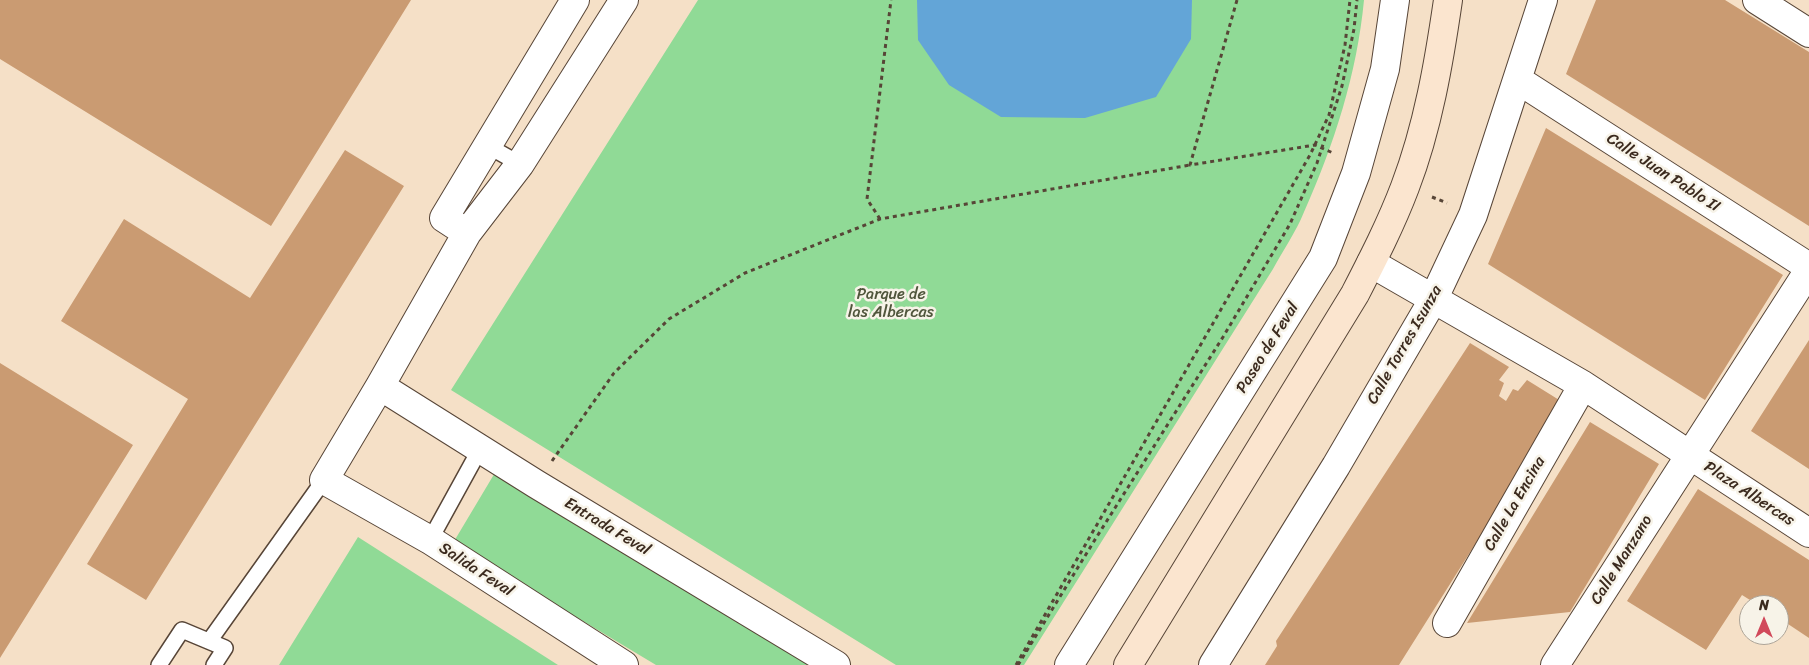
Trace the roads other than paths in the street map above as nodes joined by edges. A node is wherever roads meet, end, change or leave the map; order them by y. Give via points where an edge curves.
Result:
1 (575, 0) edge
2 (624, 0) edge
3 (1395, 0) edge
4 (1448, 0) edge
5 (1543, 0) edge
6 (1757, 0) edge
7 (1809, 33) edge
8 (1518, 80) junction
9 (488, 146) junction
10 (520, 164) junction
11 (467, 233) junction
12 (1370, 264) junction
13 (1809, 269) edge
14 (1432, 300) junction
15 (1584, 385) junction
16 (380, 386) junction
17 (480, 449) junction
18 (1689, 455) junction
19 (324, 480) junction
20 (1809, 533) edge
21 (430, 540) junction
22 (1447, 623) dead end
23 (210, 640) junction
24 (159, 665) edge
25 (214, 665) edge
26 (624, 665) edge
27 (836, 665) edge
28 (1069, 665) edge
29 (1128, 665) edge
30 (1213, 665) edge
31 (1555, 665) edge

1 - 9 street
2 - 10 street
3 - 28 street, Paseo de Feval via 1385,69 1356,173 1324,258
4 - 12 main road via 1424,125 1406,185
5 - 8 street, Calle Torres Isunza
6 - 7 street
8 - 13 street, Calle Juan Pablo II
8 - 14 street, Calle Torres Isunza via 1473,215
9 - 10 lane
9 - 11 street via 444,218
10 - 11 street
11 - 16 street
12 - 14 street, Plaza Albercas
12 - 29 main road via 1355,294
13 - 18 street, Calle Manzano
14 - 15 street, Plaza Albercas
14 - 30 street, Calle Torres Isunza via 1336,466
15 - 18 street, Plaza Albercas
15 - 22 street, Calle La Encina
16 - 17 street, Entrada Feval
16 - 19 street
17 - 21 lane
17 - 27 street, Entrada Feval
18 - 20 street, Plaza Albercas
18 - 31 street, Calle Manzano
19 - 21 street, Salida Feval
19 - 23 lane
21 - 26 street, Salida Feval
23 - 24 lane via 182,630
23 - 25 lane via 226,648

